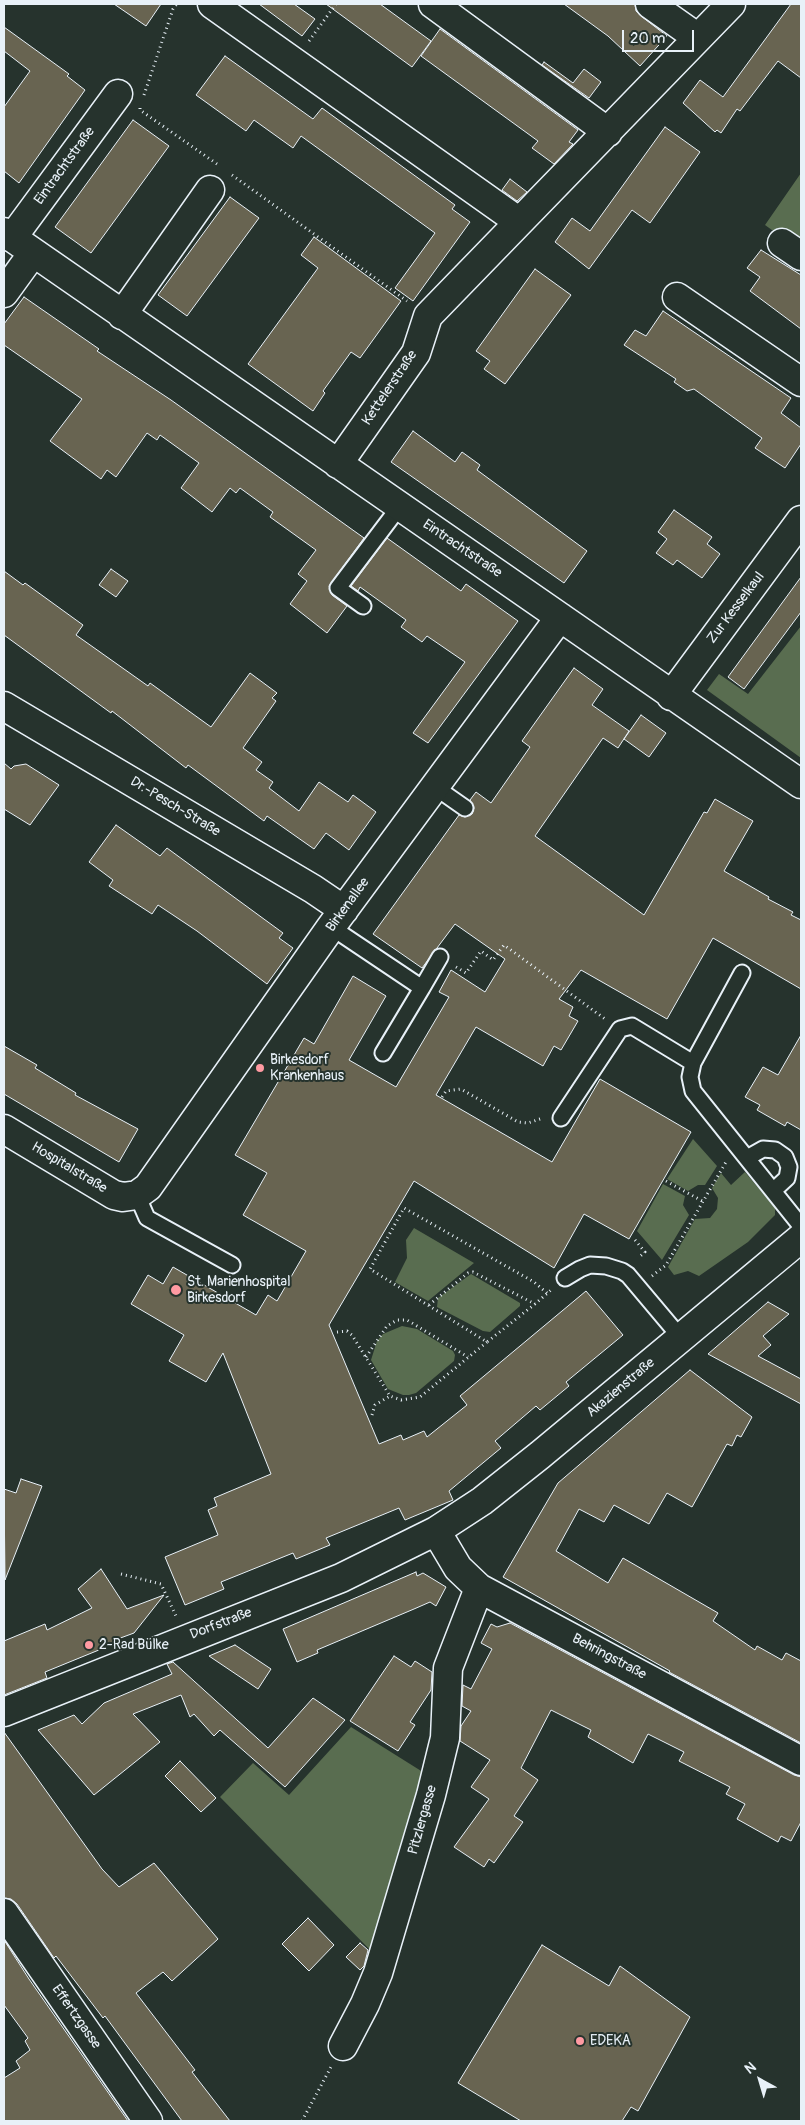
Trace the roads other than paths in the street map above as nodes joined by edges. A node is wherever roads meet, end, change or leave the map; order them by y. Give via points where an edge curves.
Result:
1 (212, 4) edge
2 (433, 4) edge
3 (650, 4) edge
4 (731, 4) edge
5 (698, 38) junction
6 (118, 94) dead end
7 (608, 132) junction
8 (210, 190) dead end
9 (518, 221) junction
10 (16, 241) edge
11 (4, 293) edge
12 (677, 297) dead end
13 (122, 315) junction
14 (801, 382) edge
15 (338, 464) junction
16 (400, 506) junction
17 (801, 520) edge
18 (363, 606) dead end
19 (560, 617) junction
20 (671, 696) junction
21 (4, 706) edge
22 (801, 784) edge
23 (432, 791) junction
24 (462, 812) dead end
25 (338, 918) junction
26 (440, 958) road end
27 (742, 973) dead end
28 (422, 988) junction
29 (383, 1053) dead end
30 (693, 1063) junction
31 (561, 1118) road end
32 (4, 1129) edge
33 (747, 1158) junction
34 (774, 1191) junction
35 (137, 1195) junction
36 (801, 1226) edge
37 (801, 1238) edge
38 (232, 1265) dead end
39 (565, 1278) road end
40 (681, 1338) junction
41 (436, 1531) junction
42 (479, 1588) junction
43 (4, 1712) edge
44 (801, 1761) edge
45 (4, 1913) edge
46 (343, 2046) road end
47 (148, 2121) edge

1 - 9 street
2 - 7 street
3 - 5 street
4 - 5 street, Kettelerstraße
5 - 7 street, Kettelerstraße
6 - 10 street, Eintrachtstraße
7 - 9 street, Kettelerstraße
8 - 13 street
9 - 15 street, Kettelerstraße via 428,316 416,353
10 - 11 street, Eintrachtstraße
10 - 13 street, Eintrachtstraße
12 - 14 street
13 - 15 street, Eintrachtstraße
15 - 16 street, Eintrachtstraße
16 - 18 lane via 338,588
16 - 19 street, Eintrachtstraße
17 - 20 street, Zur Kesselkaul
19 - 20 street, Eintrachtstraße
19 - 23 street, Birkenallee
20 - 22 street, Eintrachtstraße
21 - 25 street, Dr.-Pesch-Straße via 304,884
23 - 24 lane
23 - 25 street, Birkenallee
25 - 28 lane
25 - 35 street, Birkenallee via 158,1174
26 - 28 lane
27 - 30 lane
28 - 29 lane
30 - 31 lane via 632,1026 620,1029
30 - 33 lane via 690,1077 693,1091
32 - 35 street, Hospitalstraße via 114,1195
33 - 34 lane
33 - 34 lane via 763,1149 775,1150 784,1158 789,1167 787,1178
34 - 36 lane
35 - 38 lane via 147,1218
37 - 40 street, Akazienstraße
39 - 40 lane via 590,1266 622,1271
40 - 41 street, Akazienstraße via 482,1501
41 - 42 street, Behringstraße via 458,1568
41 - 43 street, Dorfstraße via 340,1578
42 - 44 street, Behringstraße
42 - 46 street, Pitzlergasse via 448,1668 445,1738 431,1795 378,1973
45 - 47 street, Effertzgasse

